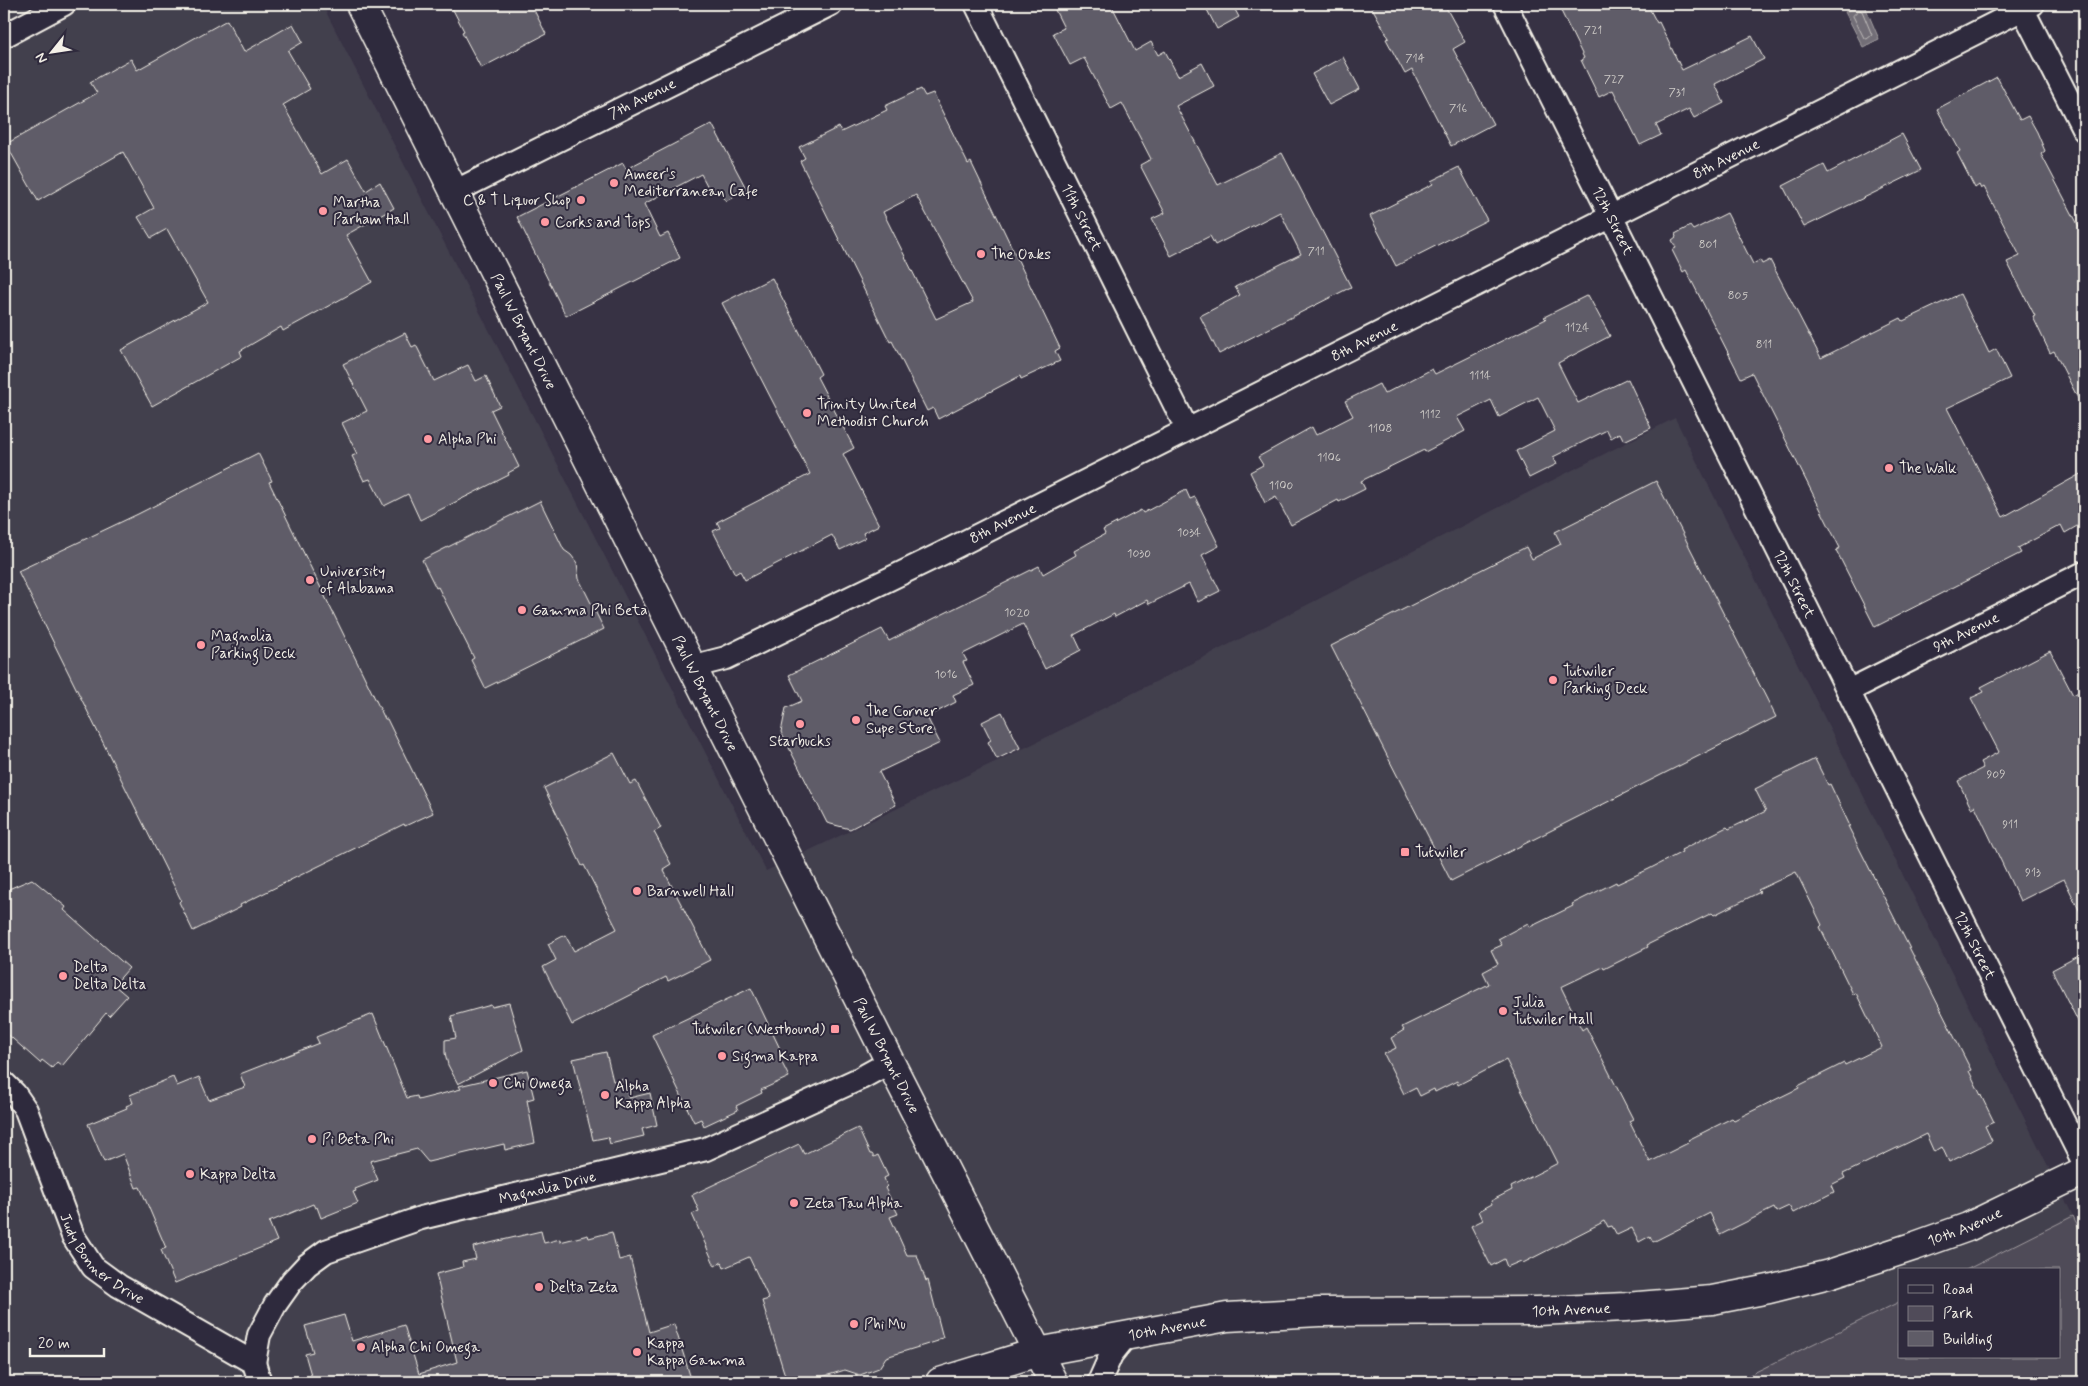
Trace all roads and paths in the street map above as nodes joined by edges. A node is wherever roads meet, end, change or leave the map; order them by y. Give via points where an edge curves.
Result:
1 (64, 4) edge
2 (360, 4) edge
3 (831, 4) edge
4 (976, 4) edge
5 (1505, 4) edge
6 (2025, 5) edge
7 (4, 36) edge
8 (2084, 130) edge
9 (454, 192) junction
10 (1610, 217) junction
11 (1187, 430) junction
12 (2084, 573) edge
13 (691, 667) junction
14 (1848, 691) junction
15 (890, 1062) junction
16 (4, 1083) edge
17 (2084, 1163) edge
18 (2084, 1171) edge
19 (1127, 1335) junction
20 (1038, 1352) junction
21 (257, 1373) edge
22 (940, 1382) edge
23 (1053, 1382) edge
24 (1099, 1382) edge

1 - 7 street
2 - 9 main road, Paul W Bryant Drive
3 - 9 street, 7th Avenue
4 - 11 street, 11th Street
5 - 10 street, 12th Street
6 - 8 street
6 - 10 street, 8th Avenue
9 - 13 main road, Paul W Bryant Drive
10 - 11 street, 8th Avenue
10 - 14 street, 12th Street
11 - 13 street, 8th Avenue via 726,658
12 - 14 street, 9th Avenue
13 - 15 main road, Paul W Bryant Drive
14 - 17 street, 12th Street
15 - 20 main road, Paul W Bryant Drive
15 - 21 street, Magnolia Drive via 706,1150 421,1218 326,1252 307,1265 275,1305 260,1335
16 - 21 street, Judy Bonner Drive via 26,1110 73,1236 93,1267
18 - 19 main road, 10th Avenue via 1968,1227 1915,1246 1829,1274 1706,1301 1537,1311 1319,1312 1227,1317
19 - 20 main road, 10th Avenue
19 - 24 street via 1111,1355
20 - 22 main road, 10th Avenue
20 - 23 main road, Paul W Bryant Drive

